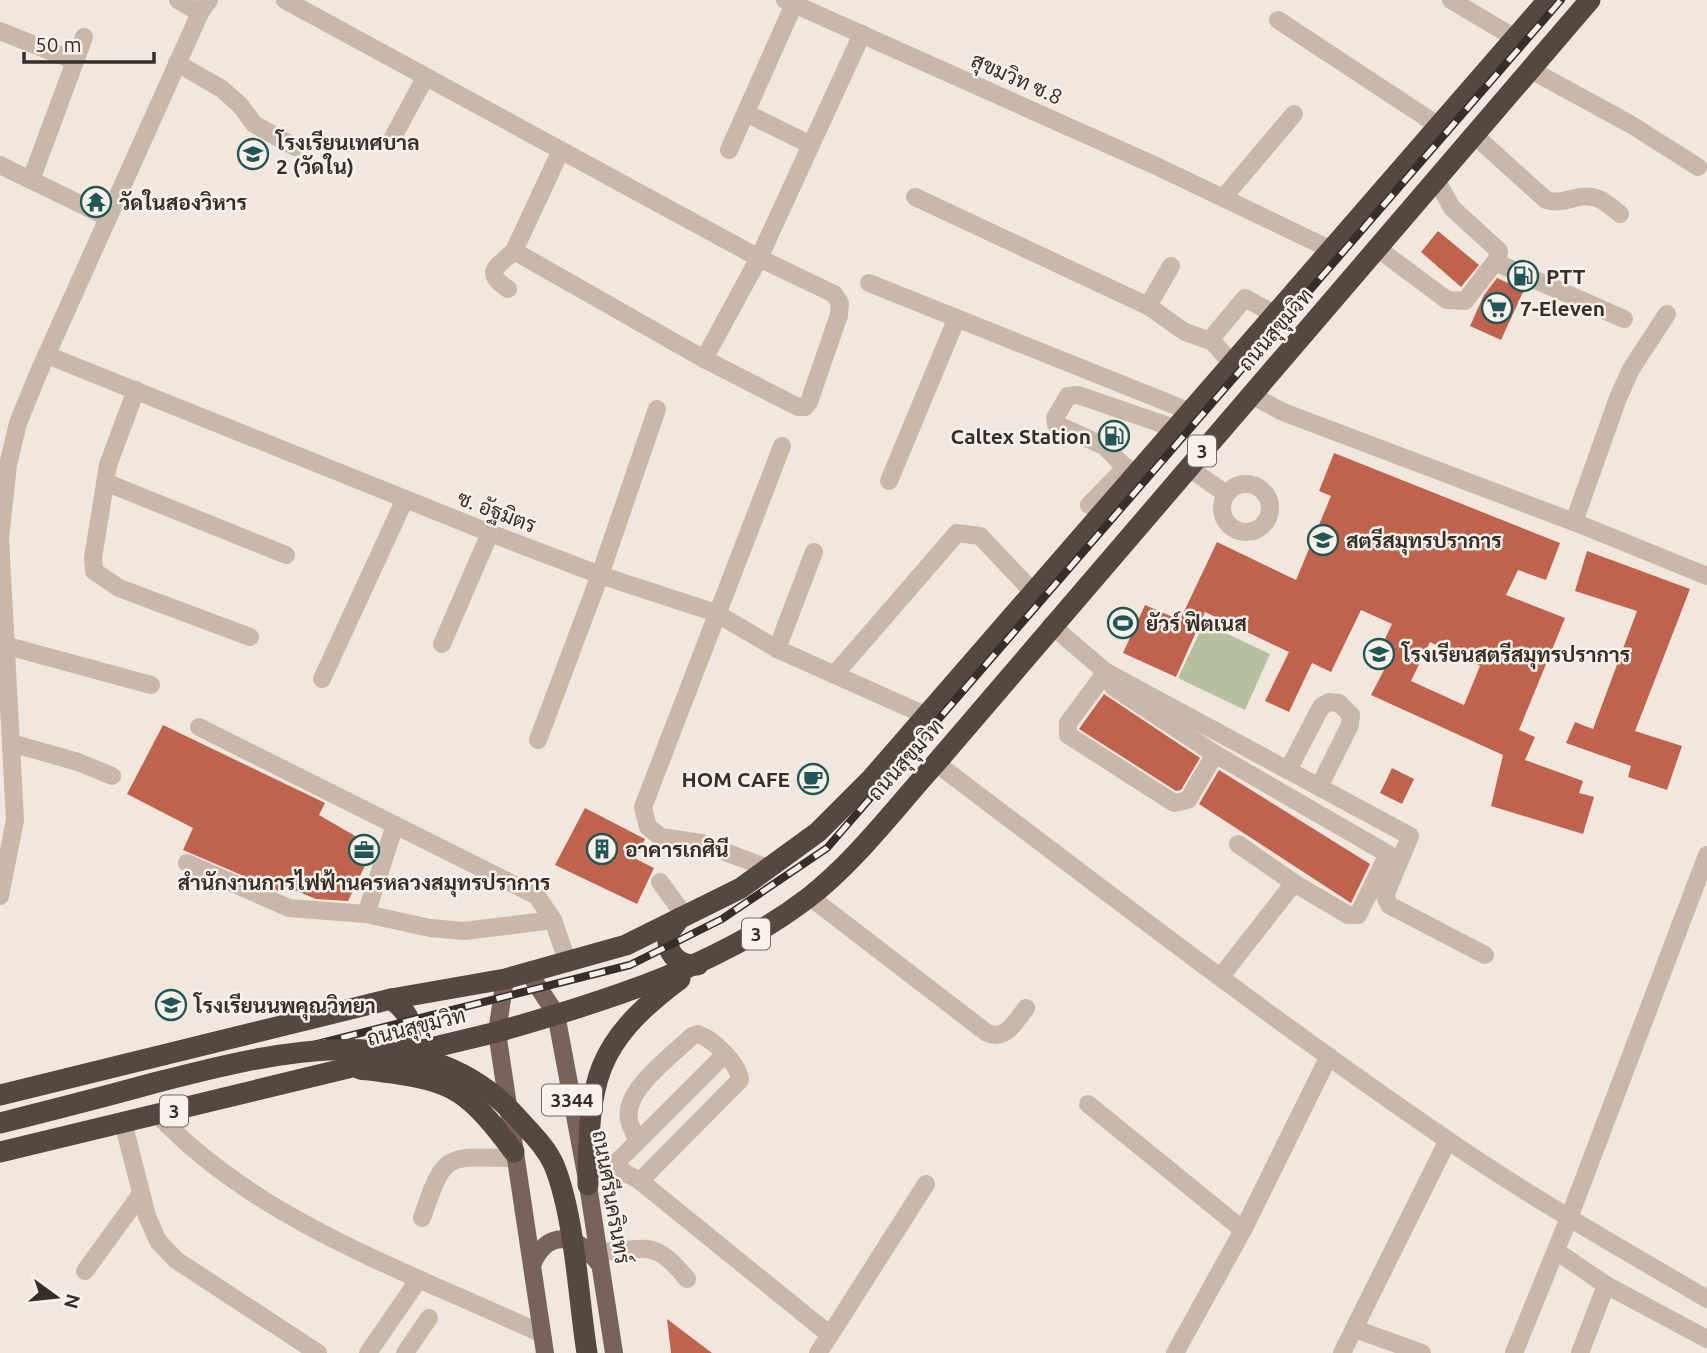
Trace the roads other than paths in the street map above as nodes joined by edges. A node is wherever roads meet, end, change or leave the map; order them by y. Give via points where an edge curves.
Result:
1 (178, 0) edge
2 (285, 0) edge
3 (1451, 0) edge
4 (1548, 0) edge
5 (1590, 0) edge
6 (790, 2) edge
7 (205, 6) edge
8 (1278, 20) dead end
9 (0, 32) edge
10 (862, 34) junction
11 (84, 37) dead end
12 (1515, 38) junction
13 (75, 61) junction
14 (177, 63) junction
15 (1531, 70) junction
16 (425, 78) junction
17 (746, 113) junction
18 (1294, 114) dead end
19 (1439, 126) junction
20 (1474, 135) junction
21 (391, 139) dead end
22 (811, 145) junction
23 (295, 146) dead end
24 (561, 150) junction
25 (729, 150) dead end
26 (0, 165) edge
27 (1698, 167) dead end
28 (1436, 179) junction
29 (31, 180) junction
30 (915, 197) dead end
31 (1223, 198) junction
32 (1620, 214) dead end
33 (107, 217) junction
34 (1377, 248) junction
35 (1332, 250) junction
36 (514, 251) junction
37 (760, 258) junction
38 (1495, 262) junction
39 (1171, 266) dead end
40 (869, 283) dead end
41 (508, 289) dead end
42 (1148, 306) junction
43 (1276, 314) junction
44 (1667, 314) dead end
45 (1624, 319) dead end
46 (956, 320) junction
47 (1213, 342) junction
48 (47, 355) junction
49 (704, 359) junction
50 (1233, 365) junction
51 (136, 390) junction
52 (1251, 395) junction
53 (657, 409) dead end
54 (1191, 412) junction
55 (1177, 429) junction
56 (782, 446) dead end
57 (4, 464) edge
58 (1188, 467) junction
59 (1130, 472) junction
60 (889, 481) dead end
61 (105, 482) junction
62 (1226, 494) dead end
63 (405, 499) junction
64 (1089, 505) dead end
65 (1574, 522) junction
66 (490, 533) junction
67 (814, 552) dead end
68 (286, 555) dead end
69 (1, 568) edge
70 (600, 575) junction
71 (1707, 576) edge
72 (1033, 592) junction
73 (716, 613) junction
74 (1051, 625) junction
75 (250, 637) dead end
76 (442, 644) dead end
77 (4, 645) junction
78 (777, 649) junction
79 (835, 674) junction
80 (1104, 676) junction
81 (322, 679) dead end
82 (151, 685) dead end
83 (927, 716) junction
84 (199, 727) dead end
85 (538, 740) dead end
86 (11, 743) junction
87 (1215, 754) junction
88 (936, 763) junction
89 (1288, 770) junction
90 (112, 776) dead end
91 (1319, 787) junction
92 (395, 825) junction
93 (1238, 844) dead end
94 (1707, 855) edge
95 (187, 863) dead end
96 (768, 868) junction
97 (3, 874) edge
98 (660, 882) dead end
99 (1294, 883) junction
100 (0, 897) edge
101 (810, 897) junction
102 (366, 914) junction
103 (685, 916) junction
104 (553, 920) junction
105 (1485, 956) dead end
106 (568, 963) junction
107 (698, 965) junction
108 (529, 973) junction
109 (1222, 975) junction
110 (505, 979) junction
111 (391, 999) junction
112 (1026, 1008) dead end
113 (556, 1014) junction
114 (497, 1032) junction
115 (403, 1054) junction
116 (724, 1055) junction
117 (1329, 1056) junction
118 (348, 1068) junction
119 (0, 1095) edge
120 (1088, 1104) dead end
121 (158, 1115) junction
122 (123, 1122) junction
123 (0, 1123) edge
124 (638, 1140) junction
125 (1448, 1140) junction
126 (0, 1152) edge
127 (589, 1152) junction
128 (515, 1155) junction
129 (615, 1164) junction
130 (640, 1181) junction
131 (926, 1184) dead end
132 (588, 1185) junction
133 (141, 1194) junction
134 (422, 1218) dead end
135 (1569, 1218) junction
136 (1242, 1230) junction
137 (1556, 1251) junction
138 (600, 1259) junction
139 (532, 1265) junction
140 (85, 1271) dead end
141 (419, 1279) junction
142 (687, 1279) dead end
143 (1606, 1285) junction
144 (1707, 1299) edge
145 (429, 1318) dead end
146 (1355, 1329) junction
147 (542, 1334) junction
148 (830, 1335) junction
149 (1707, 1339) edge
150 (318, 1353) edge
151 (368, 1353) edge
152 (405, 1353) edge
153 (545, 1353) edge
154 (587, 1353) edge
155 (614, 1353) edge
156 (818, 1353) edge
157 (1175, 1353) edge
158 (1342, 1353) edge
159 (1422, 1353) edge
160 (1514, 1353) edge
161 (1580, 1353) edge

1 - 7 street
2 - 16 street
3 - 12 street
4 - 12 highway, ถนนสุขุมวิท / 3
5 - 15 highway, ถนนสุขุมวิท / 3
6 - 10 street, สุขมวิท ซ.8
6 - 17 street
7 - 14 street
8 - 19 street
9 - 13 street
10 - 22 street
10 - 31 street, สุขมวิท ซ.8
11 - 13 street
12 - 19 highway, ถนนสุขุมวิท / 3
13 - 29 street
14 - 23 street via 222,89 254,124
14 - 33 street
15 - 20 highway, ถนนสุขุมวิท / 3
15 - 27 street
16 - 21 street
16 - 24 street
17 - 22 street
17 - 25 street
18 - 31 street
19 - 35 highway, ถนนสุขุมวิท / 3
20 - 28 highway, ถนนสุขุมวิท / 3
20 - 32 street via 1546,200 1557,204 1577,197 1596,198
22 - 37 street
24 - 36 street
24 - 37 street
26 - 29 street
28 - 34 highway, ถนนสุขุมวิท / 3
28 - 38 street via 1452,208 1499,251
29 - 33 street
30 - 42 street
31 - 35 street, สุขมวิท ซ.8
33 - 48 street
34 - 38 street via 1456,302 1465,301
34 - 52 highway, ถนนสุขุมวิท / 3
35 - 43 highway, ถนนสุขุมวิท / 3
36 - 41 street via 492,274
36 - 49 street
37 - 49 street
37 - 49 street via 834,294 841,303 809,402 797,407
38 - 45 street
39 - 42 street
40 - 46 street
42 - 47 street via 1185,332
43 - 47 street via 1245,298
43 - 50 highway, ถนนสุขุมวิท / 3
44 - 65 street via 1618,398
46 - 54 street
46 - 60 street
47 - 50 street
48 - 51 street, ซ. อัฐมิตร
48 - 57 street
50 - 54 highway, ถนนสุขุมวิท / 3
51 - 61 street via 114,443
51 - 63 street, ซ. อัฐมิตร
52 - 58 highway, ถนนสุขุมวิท / 3
52 - 65 street via 1283,412
53 - 70 street
54 - 55 highway, ถนนสุขุมวิท / 3
55 - 59 highway, ถนนสุขุมวิท / 3
55 - 59 street via 1078,395 1068,397 1056,424 1104,446
56 - 73 street
57 - 69 street
58 - 62 street
58 - 74 highway, ถนนสุขุมวิท / 3
59 - 64 street
59 - 72 highway, ถนนสุขุมวิท / 3
61 - 68 street
61 - 75 street via 93,558 95,573 119,587
63 - 66 street, ซ. อัฐมิตร
63 - 81 street
65 - 71 street
66 - 70 street, ซ. อัฐมิตร
66 - 76 street
67 - 78 street
69 - 77 street
70 - 73 street, ซ. อัฐมิตร
70 - 85 street
72 - 79 street via 980,536 957,533
72 - 83 highway, ถนนสุขุมวิท / 3
73 - 78 street, ซ. อัฐมิตร
73 - 96 street via 658,762 643,807 644,818 661,837 701,843
74 - 80 street
74 - 88 highway, ถนนสุขุมวิท / 3
77 - 82 street
77 - 86 street
78 - 79 street, ซ. อัฐมิตร
79 - 83 street, ซ. อัฐมิตร
80 - 87 street
80 - 87 street via 1065,729 1068,735 1174,803 1188,800
80 - 89 street
83 - 96 highway, ถนนสุขุมวิท / 3 via 818,832
84 - 92 street
86 - 90 street
86 - 97 street via 15,820
87 - 99 street via 1388,854 1358,915 1348,915
88 - 101 highway, ถนนสุขุมวิท / 3
88 - 109 street
89 - 91 street
89 - 91 street via 1321,707 1339,703 1351,715 1350,725
91 - 105 street via 1410,836 1385,896 1389,905
92 - 102 street
92 - 104 street via 537,896
93 - 99 street
94 - 135 street
95 - 102 street via 289,908
96 - 103 highway, ถนนสุขุมวิท / 3 via 741,888
97 - 100 street
98 - 103 street
99 - 109 street
101 - 107 highway, ถนนสุขุมวิท / 3 via 744,942
101 - 112 street via 987,1033 1003,1035
102 - 104 street via 464,931
103 - 106 highway, ถนนสุขุมวิท / 3 via 626,944
103 - 107 highway via 672,926 670,951 681,963
104 - 106 street
106 - 108 highway, ถนนสุขุมวิท / 3
107 - 113 highway, ถนนสุขุมวิท / 3
107 - 127 highway via 644,1006 606,1054 588,1118
108 - 110 highway, ถนนสุขุมวิท / 3
108 - 113 main road, ถนนศรีนครินทร์ / 3344
109 - 117 street
110 - 111 highway, ถนนสุขุมวิท / 3
110 - 114 main road
111 - 115 highway via 405,1009 413,1023
111 - 119 highway, ถนนสุขุมวิท / 3
113 - 114 highway, ถนนสุขุมวิท / 3
113 - 132 main road, ถนนศรีนครินทร์ / 3344
114 - 115 highway, ถนนสุขุมวิท / 3
114 - 128 main road
115 - 118 highway, ถนนสุขุมวิท / 3
116 - 124 street
116 - 124 street via 698,1034 635,1091 629,1121
116 - 130 street via 740,1075 736,1087
117 - 125 street
117 - 136 street
118 - 121 highway, ถนนสุขุมวิท / 3
118 - 128 highway via 430,1078 455,1089 476,1104
120 - 136 street
121 - 122 highway, ถนนสุขุมวิท / 3
121 - 141 street via 246,1190
122 - 126 highway, ถนนสุขุมวิท / 3
122 - 133 street
123 - 154 highway, bridge via 270,1055 334,1048 434,1062 482,1084 501,1100 539,1140 552,1162 564,1193
124 - 129 street
125 - 135 street
125 - 146 street
127 - 129 street
127 - 132 highway
128 - 134 street via 450,1161 438,1172
128 - 139 main road
129 - 130 street
130 - 148 street
131 - 148 street
132 - 138 main road, ถนนศรีนครินทร์ / 3344
133 - 140 street
133 - 150 street via 158,1241 176,1260
135 - 137 street
135 - 144 street
136 - 157 street
137 - 143 street
137 - 160 street
138 - 139 main road via 585,1246 565,1239 544,1246
138 - 142 street via 656,1249 668,1255
138 - 155 main road, ถนนศรีนครินทร์ / 3344
139 - 147 main road
141 - 147 street
141 - 151 street
143 - 149 street
143 - 161 street
145 - 152 street
146 - 158 street
146 - 159 street
147 - 153 main road
148 - 156 street

